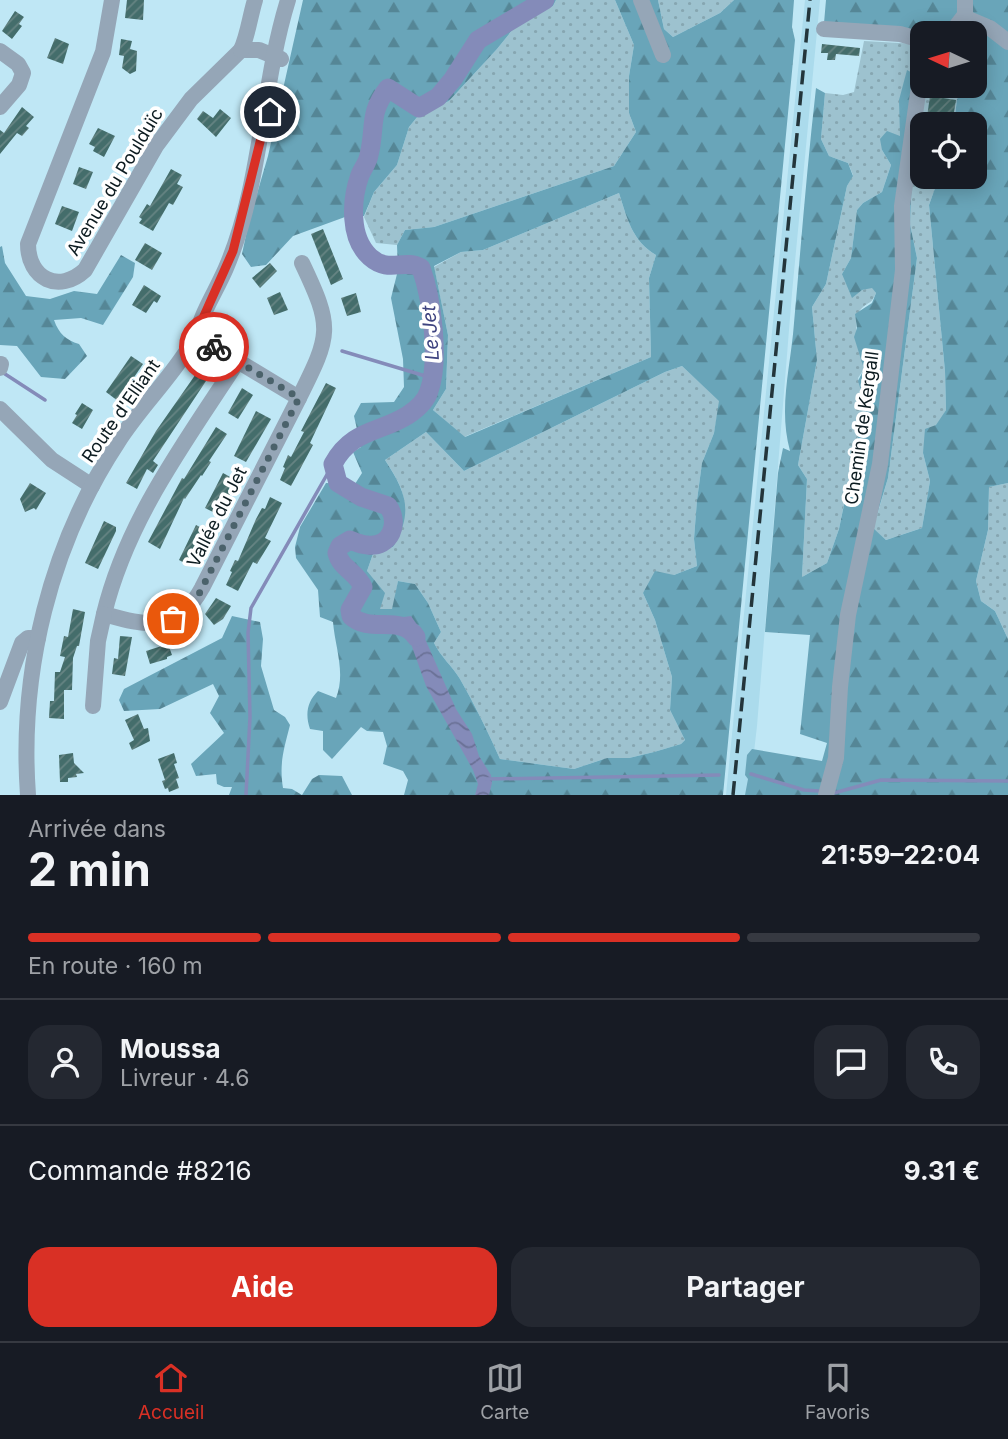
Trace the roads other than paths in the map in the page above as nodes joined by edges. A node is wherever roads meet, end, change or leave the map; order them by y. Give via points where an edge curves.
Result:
1 (112, 0) edge
2 (256, 0) edge
3 (290, 0) edge
4 (641, 0) edge
5 (965, 0) edge
6 (964, 17) junction
7 (961, 21) edge
8 (824, 29) dead end
9 (910, 37) edge
10 (1008, 42) edge
11 (243, 46) junction
12 (280, 50) junction
13 (0, 51) edge
14 (663, 55) dead end
15 (917, 98) edge
16 (0, 107) edge
17 (302, 263) dead end
18 (195, 336) junction
19 (238, 361) junction
20 (299, 398) junction
21 (0, 410) edge
22 (92, 486) junction
23 (104, 614) junction
24 (38, 638) junction
25 (0, 702) edge
26 (93, 706) dead end
27 (28, 795) edge
28 (825, 795) edge

1 - 11 street, Avenue du Poulduïc via 103,52 28,244 32,268 46,279 66,281 85,270 166,132
2 - 11 street
3 - 12 street, Route d'Elliant
4 - 14 street
5 - 6 street
6 - 7 street
6 - 10 street
8 - 9 street
11 - 12 street
12 - 18 street, Route d'Elliant via 233,251
13 - 16 street via 18,64 23,77
15 - 28 street, Chemin de Kergall via 902,206 903,271 880,464 848,615 836,758
17 - 20 street, Vallée du Jet via 320,303 325,331
18 - 19 street
18 - 22 street, Route d'Elliant via 124,433
19 - 20 street
19 - 23 street via 152,494 119,564
20 - 23 street, Vallée du Jet via 191,605 173,619 150,625
21 - 22 street via 52,460
22 - 24 street, Route d'Elliant via 62,554
23 - 26 street
24 - 25 street via 22,643
24 - 27 street, Route d'Elliant via 28,712

